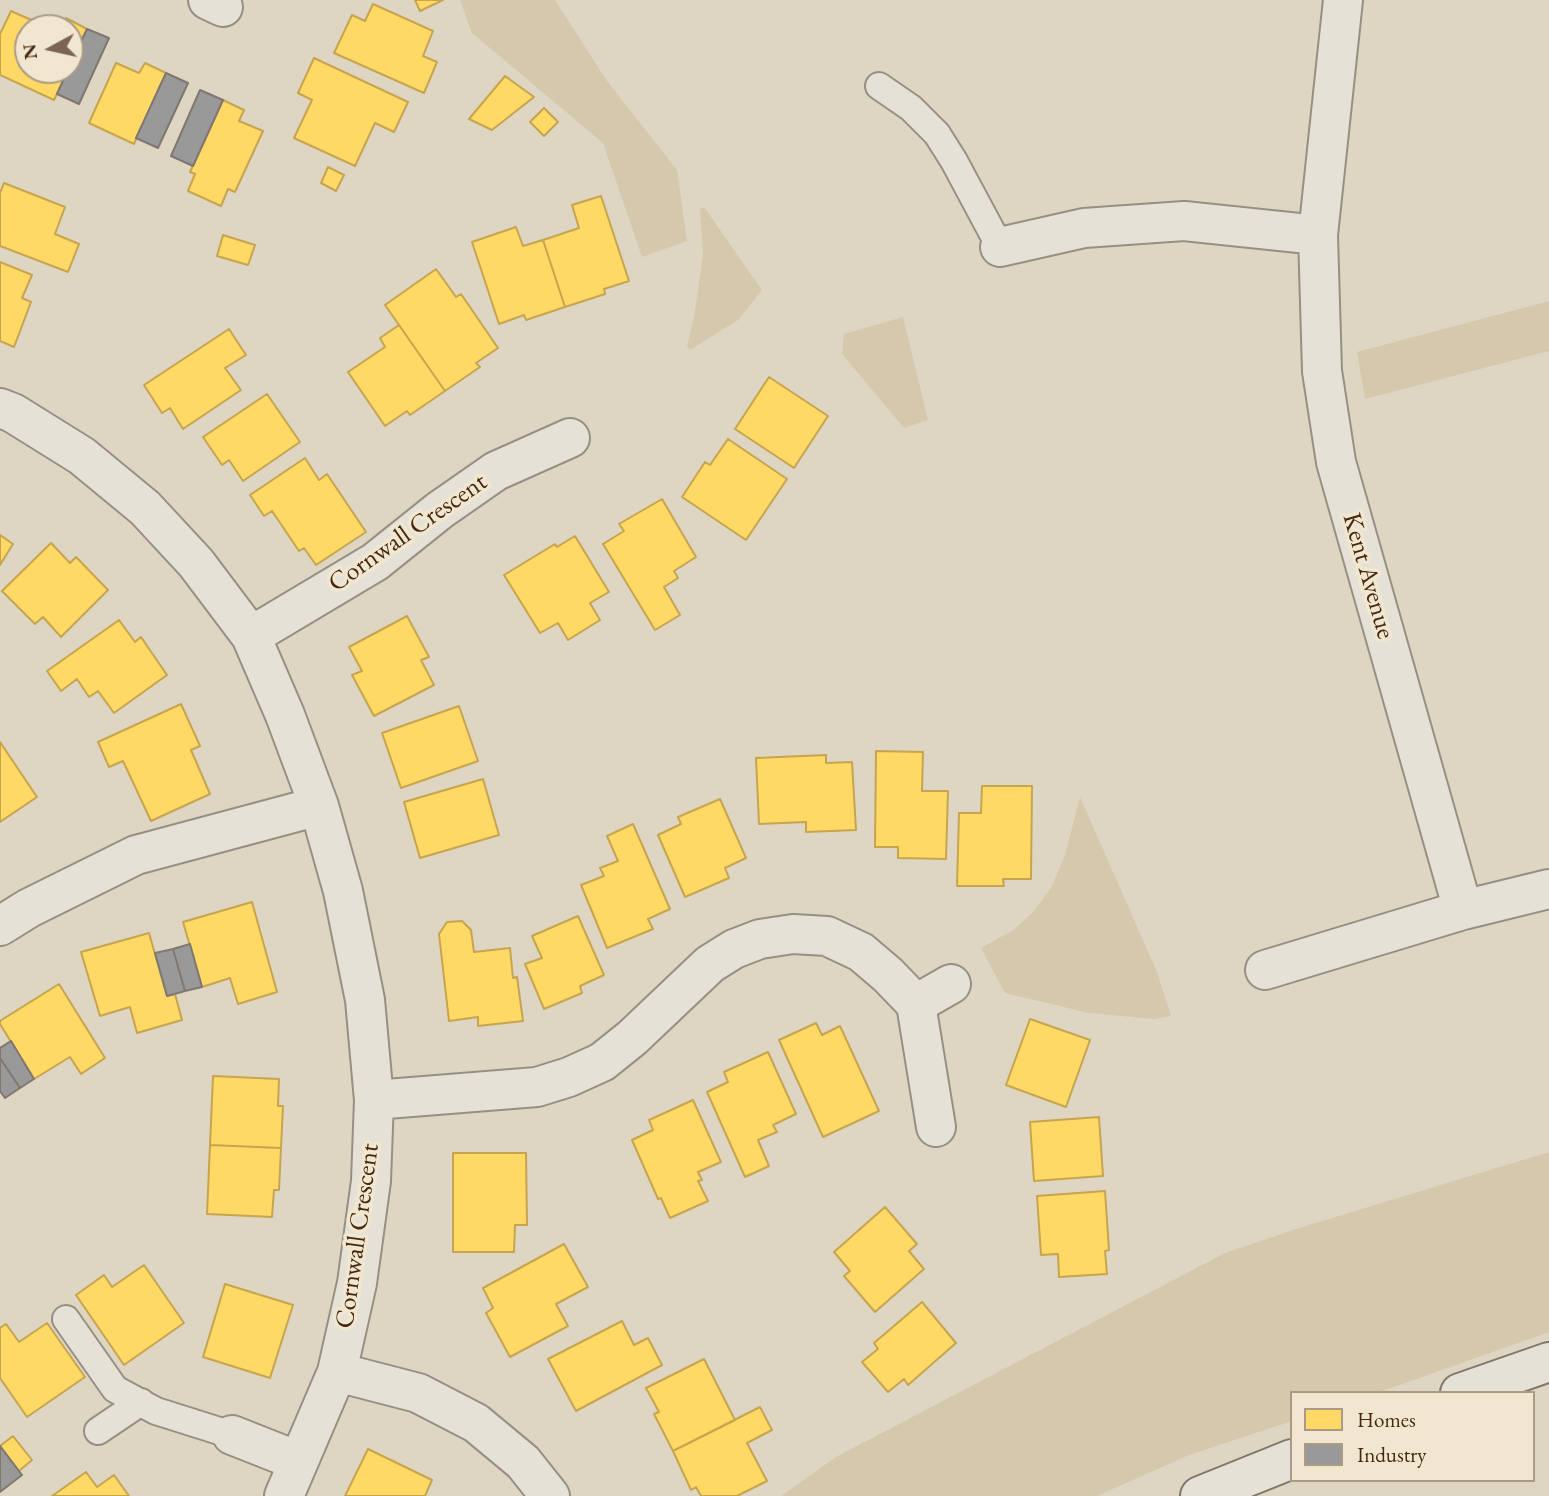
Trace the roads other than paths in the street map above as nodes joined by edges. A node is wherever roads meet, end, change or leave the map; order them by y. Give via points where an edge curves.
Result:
1 (1343, 0) edge
2 (879, 86) dead end
3 (1318, 234) junction
4 (1000, 247) joint
5 (0, 408) edge
6 (570, 438) dead end
7 (251, 636) junction
8 (319, 806) junction
9 (1549, 889) edge
10 (1463, 910) junction
11 (0, 926) edge
12 (1265, 970) dead end
13 (951, 984) dead end
14 (916, 1003) junction
15 (374, 1100) junction
16 (936, 1127) dead end
17 (66, 1319) dead end
18 (1549, 1362) edge
19 (337, 1372) junction
20 (1466, 1391) edge
21 (141, 1402) junction
22 (98, 1431) dead end
23 (232, 1435) joint
24 (1290, 1460) edge
25 (298, 1461) junction
26 (284, 1496) edge
27 (550, 1496) edge
28 (1200, 1496) edge

1 - 3 street, Kent Avenue
2 - 4 lane via 937,134
3 - 4 street via 1184,221 1084,228
3 - 10 street, Kent Avenue via 1322,371 1336,462
5 - 7 street, Cornwall Crescent via 82,456 145,508 196,563
6 - 7 street, Cornwall Crescent via 496,471 376,562
7 - 8 street, Cornwall Crescent
8 - 11 street via 136,855
8 - 15 street, Cornwall Crescent via 343,891 365,1000
9 - 10 street
10 - 12 street
13 - 14 street
14 - 15 street via 861,953 827,936 793,934 760,939 710,964 632,1038 602,1062 569,1077 537,1087
14 - 16 street
15 - 19 street, Cornwall Crescent via 371,1181
17 - 21 lane via 115,1389
18 - 20 street
19 - 25 street, Cornwall Crescent
19 - 27 street via 418,1393 475,1423 523,1462
21 - 22 lane
21 - 23 lane
23 - 25 street
24 - 28 street
25 - 26 street, Cornwall Crescent

